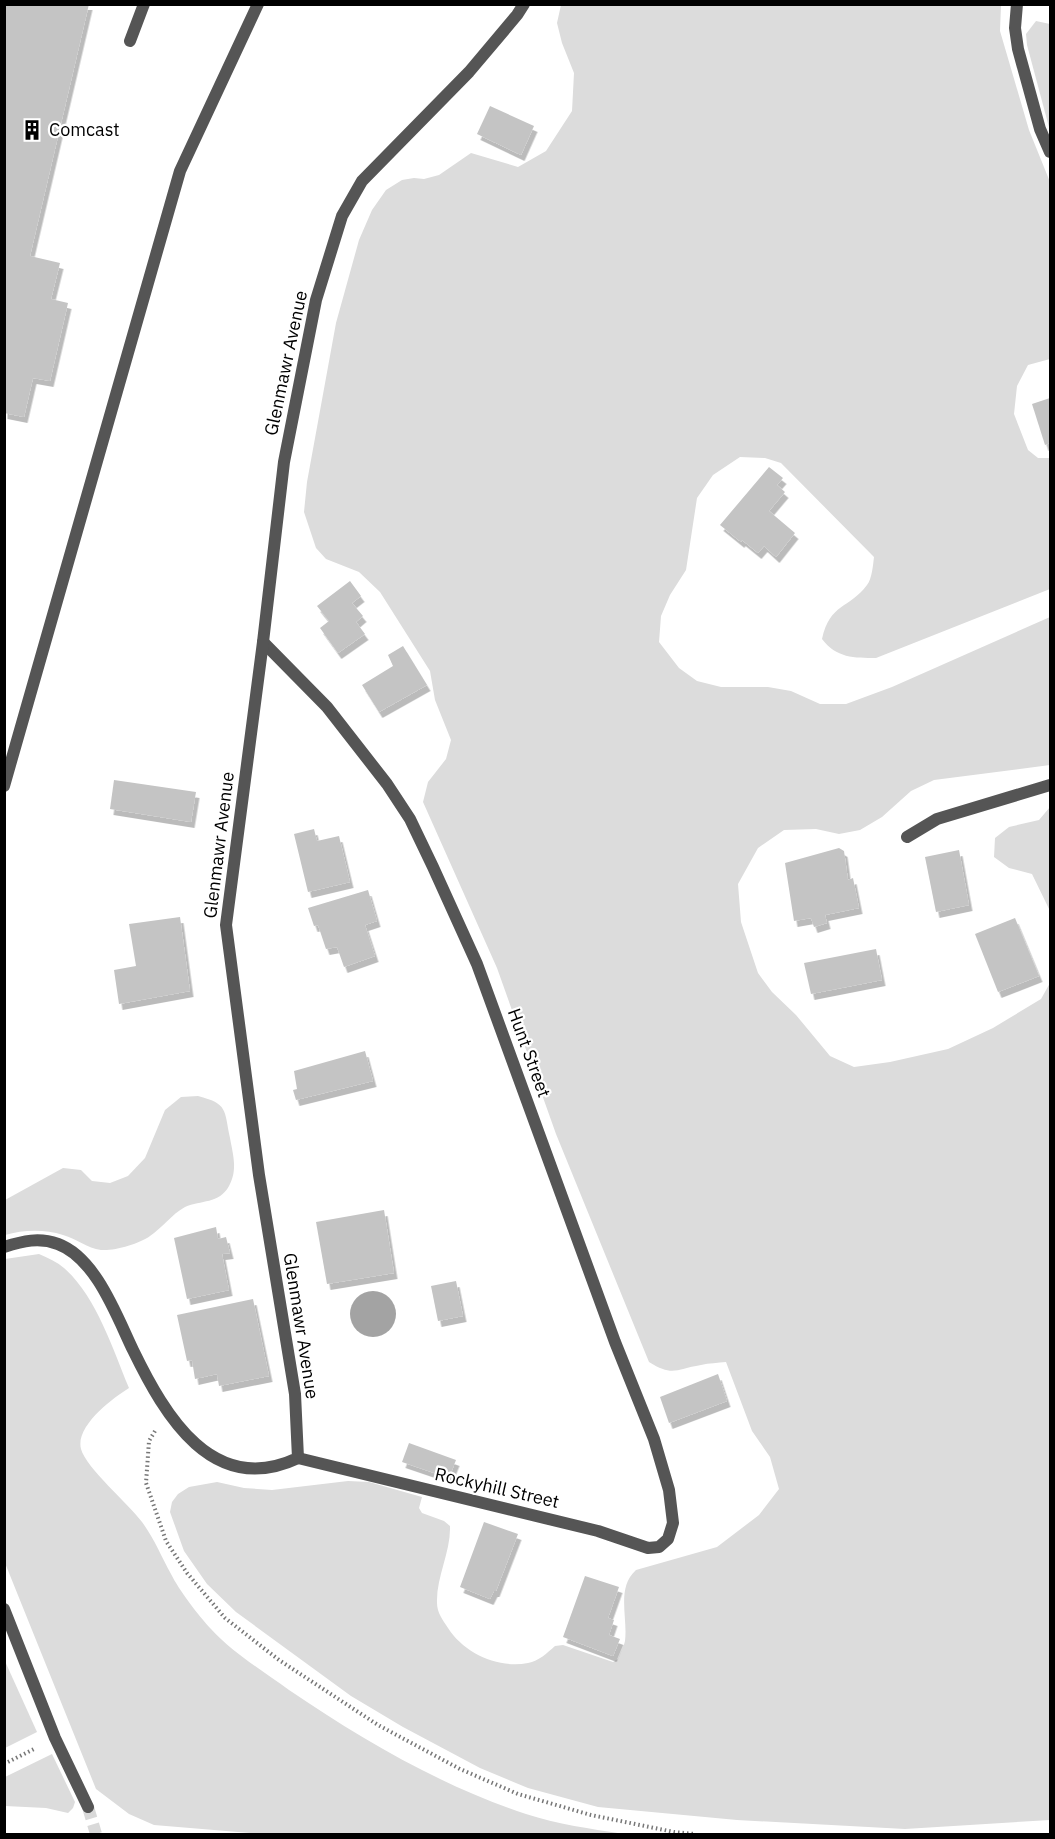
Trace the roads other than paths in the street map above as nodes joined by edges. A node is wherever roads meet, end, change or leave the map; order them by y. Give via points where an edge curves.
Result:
1 (144, 4) edge
2 (258, 4) edge
3 (524, 4) edge
4 (1017, 4) edge
5 (130, 41) dead end
6 (1050, 152) edge
7 (263, 642) junction
8 (1050, 785) edge
9 (4, 786) edge
10 (907, 837) dead end
11 (4, 1247) edge
12 (298, 1458) junction
13 (673, 1523) joint
14 (4, 1609) edge
15 (88, 1807) tunnel mouth

1 - 5 street
2 - 9 street via 180,171
3 - 7 street, Glenmawr Avenue via 469,72 362,181 342,216 316,300 284,462
4 - 6 street via 1014,28 1018,49
7 - 12 street, Glenmawr Avenue via 226,925 259,1175 295,1394
7 - 13 street, Hunt Street via 327,707 410,819 477,964 654,1439 669,1490
8 - 10 street via 937,819
11 - 12 street via 30,1239 58,1244 82,1259 105,1292 166,1411 212,1458 230,1466 253,1469 279,1467
12 - 13 street, Rockyhill Street via 598,1531 648,1548 659,1547 668,1539
14 - 15 street via 55,1738

